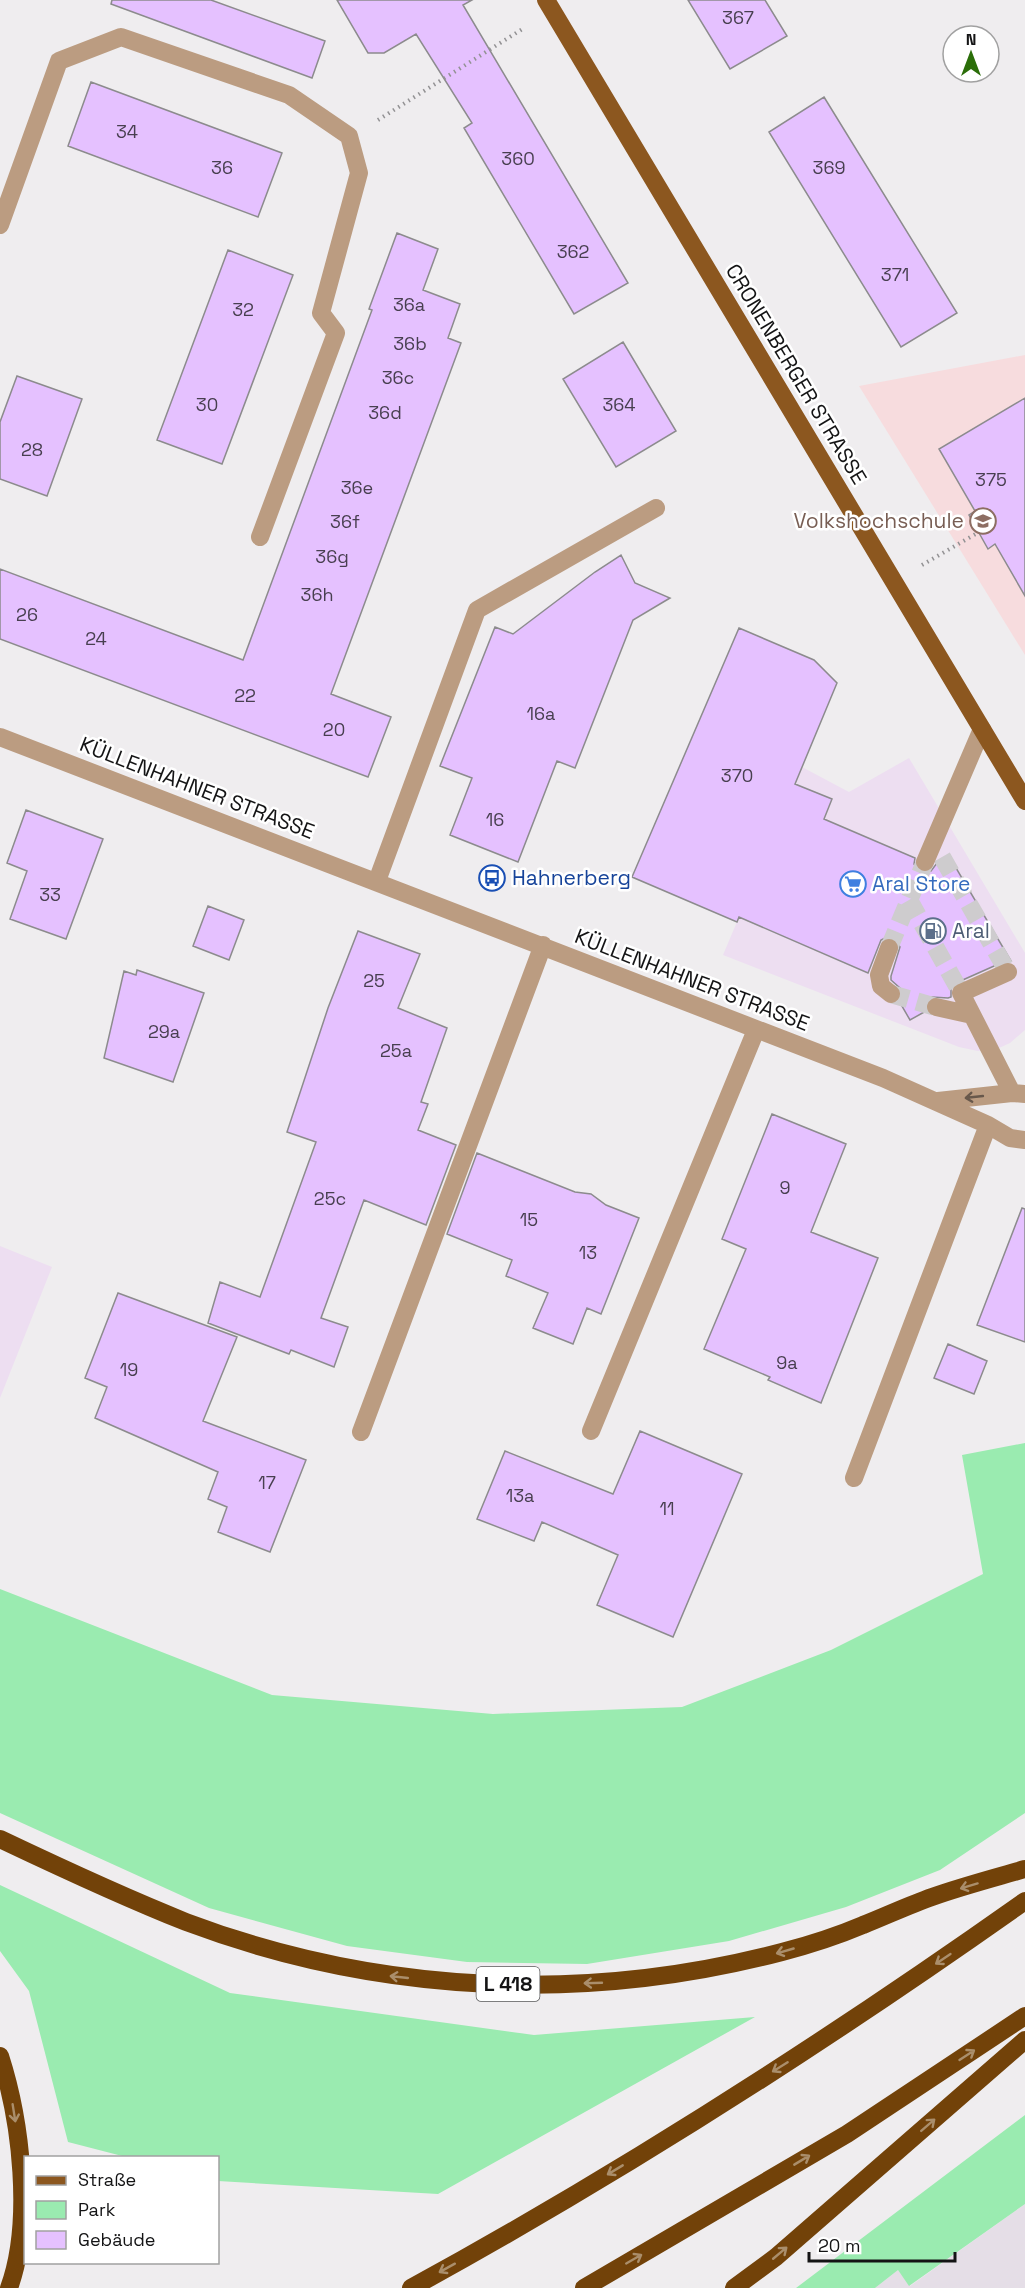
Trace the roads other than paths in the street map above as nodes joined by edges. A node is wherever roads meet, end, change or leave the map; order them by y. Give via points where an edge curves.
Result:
1 (549, 5) edge
2 (0, 225) edge
3 (656, 508) dead end
4 (260, 537) dead end
5 (982, 729) junction
6 (0, 737) edge
7 (1025, 801) edge
8 (933, 854) tunnel mouth
9 (377, 881) junction
10 (543, 945) junction
11 (889, 948) tunnel mouth
12 (1013, 968) edge
13 (891, 994) dead end
14 (936, 1007) tunnel mouth
15 (972, 1015) junction
16 (756, 1030) junction
17 (1020, 1091) edge
18 (936, 1101) junction
19 (988, 1125) junction
20 (1020, 1141) edge
21 (591, 1431) dead end
22 (361, 1432) dead end
23 (854, 1478) dead end
24 (0, 1839) edge
25 (1025, 1869) edge
26 (1025, 1901) edge
27 (1025, 2016) edge
28 (1025, 2040) edge
29 (0, 2056) edge
30 (9, 2288) edge
31 (411, 2288) edge
32 (584, 2288) edge
33 (734, 2288) edge

1 - 5 main road, CRONENBERGER STRASSE
2 - 4 street via 59,61 121,37 289,95 349,136 359,173 321,313 336,333
3 - 9 street via 477,610
5 - 7 main road, CRONENBERGER STRASSE
5 - 8 street
6 - 9 street, KÜLLENHAHNER STRASSE
9 - 10 street, KÜLLENHAHNER STRASSE
10 - 16 street, KÜLLENHAHNER STRASSE
10 - 22 street
11 - 13 street via 879,975 881,986
12 - 15 street via 961,993
14 - 15 street
15 - 17 street
16 - 18 street, KÜLLENHAHNER STRASSE
16 - 21 street
17 -> 18 street
18 - 19 street, KÜLLENHAHNER STRASSE
19 - 20 street, KÜLLENHAHNER STRASSE
19 - 23 street
25 -> 24 highway, L 418 via 932,1897 860,1927 782,1952 703,1969 613,1982 484,1984 379,1975 250,1943 124,1896
26 -> 31 highway via 803,2053 650,2150
32 -> 27 highway via 847,2134
33 -> 28 highway via 776,2257
29 -> 30 highway via 11,2089 21,2160 19,2244

